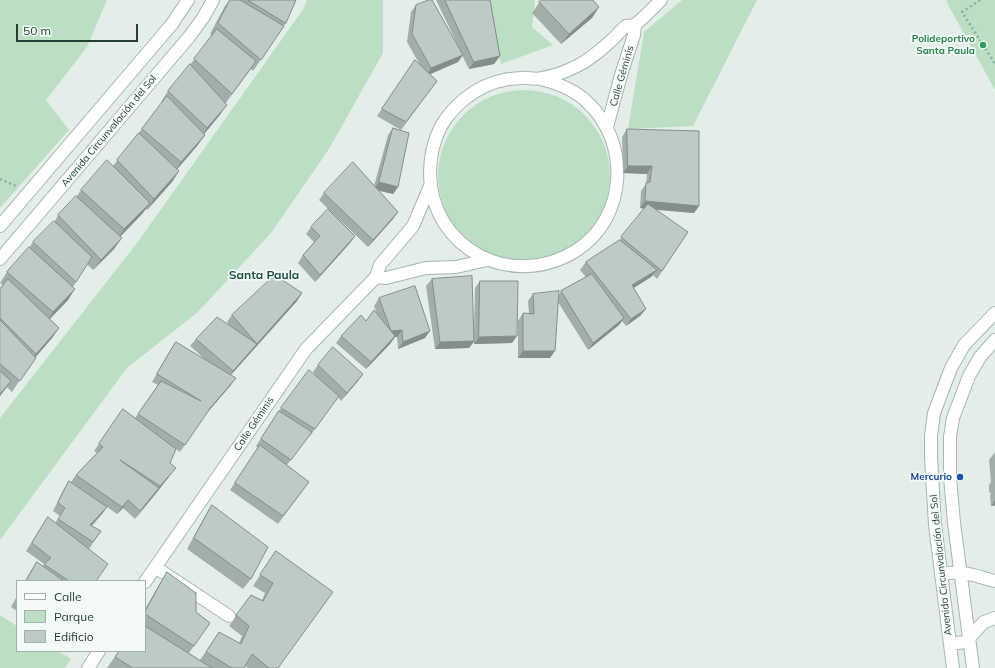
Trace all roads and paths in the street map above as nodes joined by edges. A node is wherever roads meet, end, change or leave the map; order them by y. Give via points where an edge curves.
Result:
1 (188, 0) edge
2 (213, 0) edge
3 (661, 0) edge
4 (980, 0) edge
5 (634, 25) junction
6 (995, 64) edge
7 (540, 79) junction
8 (607, 127) junction
9 (0, 179) edge
10 (430, 185) junction
11 (19, 187) dead end
12 (0, 226) edge
13 (0, 259) edge
14 (487, 260) junction
15 (376, 276) junction
16 (995, 313) edge
17 (995, 340) edge
18 (154, 567) junction
19 (960, 572) junction
20 (941, 574) junction
21 (146, 580) edge
22 (995, 581) edge
23 (229, 616) dead end
24 (995, 618) edge
25 (970, 636) junction
26 (950, 644) junction
27 (98, 652) edge
28 (88, 668) edge
29 (953, 668) edge
30 (973, 668) edge

1 - 12 street via 172,24
2 - 13 street, Avenida Circunvalación del Sol via 189,37
3 - 5 street, Calle Géminis
4 - 6 path via 962,12
5 - 7 street, Calle Géminis via 626,26 594,56 578,66
5 - 8 street, Calle Géminis via 634,35
7 - 8 street, Calle Géminis via 557,83 577,94 598,113
7 - 10 street, Calle Géminis via 502,80 466,97 452,111 433,145
8 - 14 street, Calle Géminis via 618,164 617,184 608,215 594,236 562,259 544,265 506,266
9 - 11 path
10 - 14 street, Calle Géminis via 444,224 463,245
10 - 15 street, Calle Géminis via 413,226 380,265
14 - 15 street via 456,267 426,268 386,278
15 - 18 street, Calle Géminis via 306,349
16 - 20 street, Avenida Circunvalación del Sol via 964,345 951,368 934,413 931,457
17 - 19 street, Avenida Circunvalación del Sol via 980,357 969,376 953,418 950,437 950,477
18 - 21 street, Calle Géminis
18 - 23 street
19 - 20 street
19 - 22 street
19 - 25 street, Avenida Circunvalación del Sol
20 - 26 street, Avenida Circunvalación del Sol
24 - 25 street via 984,622
25 - 26 street via 965,642
25 - 30 street, Avenida Circunvalación del Sol
26 - 29 street, Avenida Circunvalación del Sol
27 - 28 street

